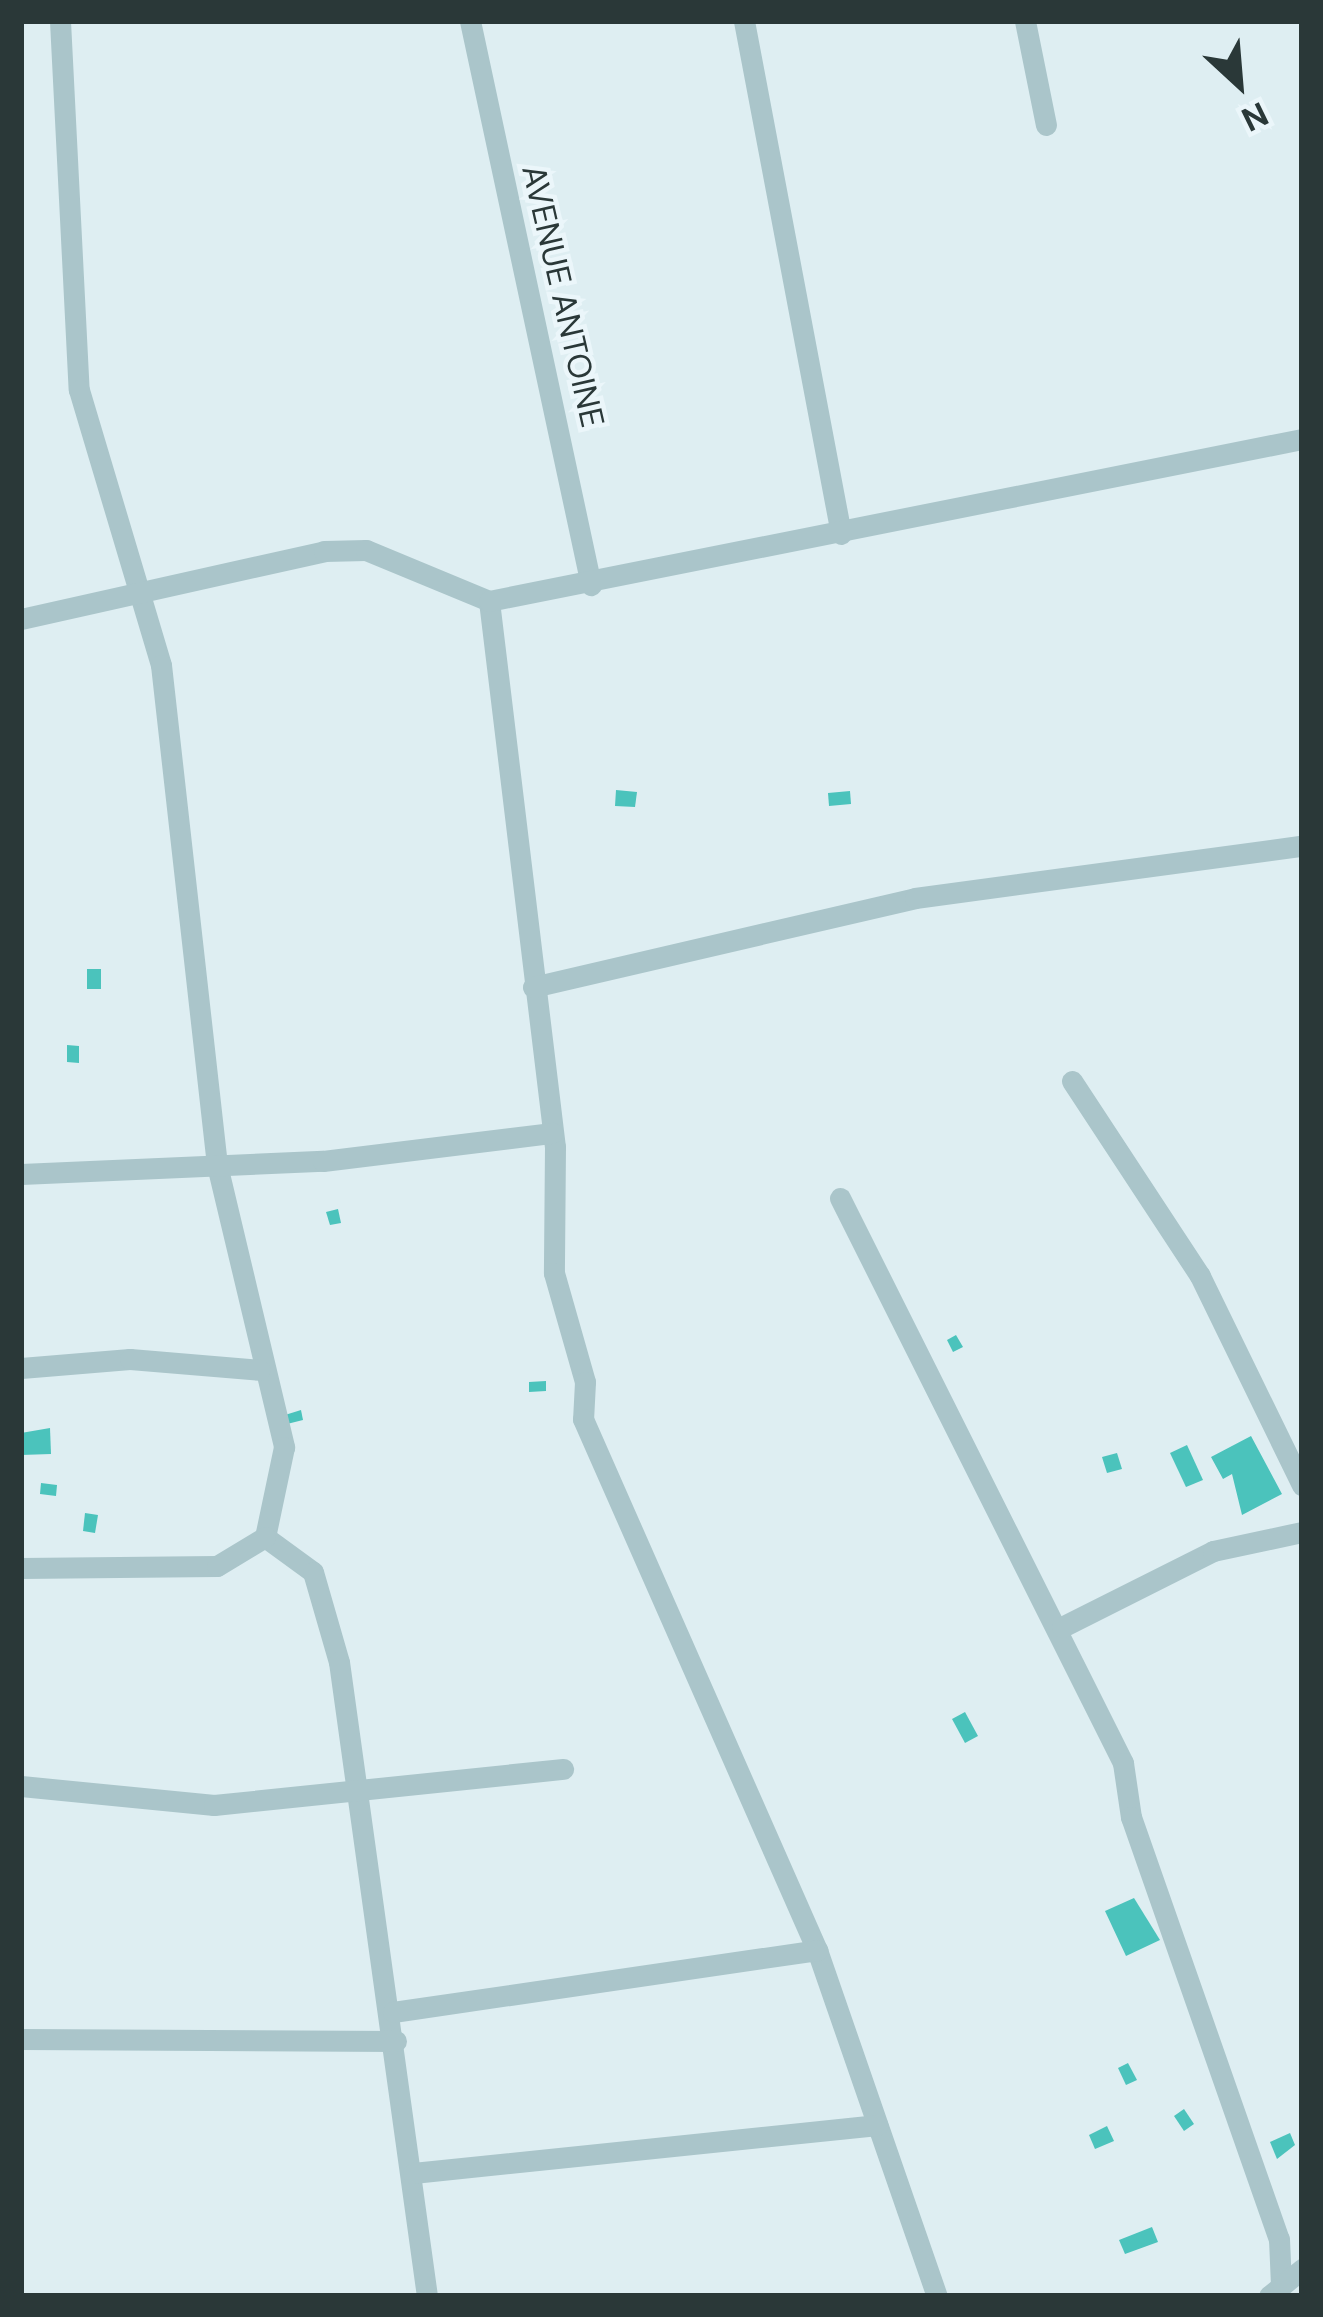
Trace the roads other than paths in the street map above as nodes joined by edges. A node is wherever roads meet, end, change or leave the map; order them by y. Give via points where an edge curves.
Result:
1 (60, 21) edge
2 (470, 21) edge
3 (744, 21) edge
4 (1025, 21) edge
5 (1046, 125) dead end
6 (1302, 439) edge
7 (842, 534) junction
8 (591, 585) junction
9 (140, 586) junction
10 (489, 601) junction
11 (21, 619) edge
12 (1302, 846) edge
13 (533, 986) junction
14 (1072, 1081) dead end
15 (552, 1133) junction
16 (217, 1165) junction
17 (21, 1174) edge
18 (840, 1198) dead end
19 (21, 1368) edge
20 (260, 1370) junction
21 (1302, 1485) edge
22 (1302, 1532) edge
23 (265, 1537) junction
24 (21, 1568) edge
25 (1062, 1627) junction
26 (563, 1769) dead end
27 (21, 1786) edge
28 (358, 1795) junction
29 (817, 1951) junction
30 (393, 2012) junction
31 (21, 2039) edge
32 (397, 2041) junction
33 (878, 2125) junction
34 (413, 2173) junction
35 (1302, 2269) edge
36 (1275, 2290) edge
37 (427, 2296) edge
38 (937, 2296) edge

1 - 9 street via 79,390
2 - 8 street, AVENUE ANTOINE
3 - 7 street
4 - 5 street
6 - 7 street
7 - 8 street
8 - 10 street
9 - 10 street via 366,550
9 - 11 street
9 - 16 street via 170,716
10 - 13 street
12 - 13 street via 915,898
13 - 15 street
14 - 21 street via 1200,1276
15 - 16 street
15 - 29 street via 554,1273 589,1438
16 - 17 street
16 - 20 street via 263,1329
18 - 25 street
19 - 20 street via 130,1359
20 - 23 street via 284,1447
22 - 25 street via 1213,1551
23 - 24 street via 217,1566
23 - 28 street via 313,1573
25 - 36 street via 1123,1763 1131,1817 1209,2017 1250,2175 1279,2239
26 - 28 street via 518,1766
27 - 28 street via 214,1804
28 - 30 street
29 - 30 street
29 - 33 street
30 - 32 street
31 - 32 street
32 - 34 street
33 - 34 street
33 - 38 street
34 - 37 street
35 - 36 street

